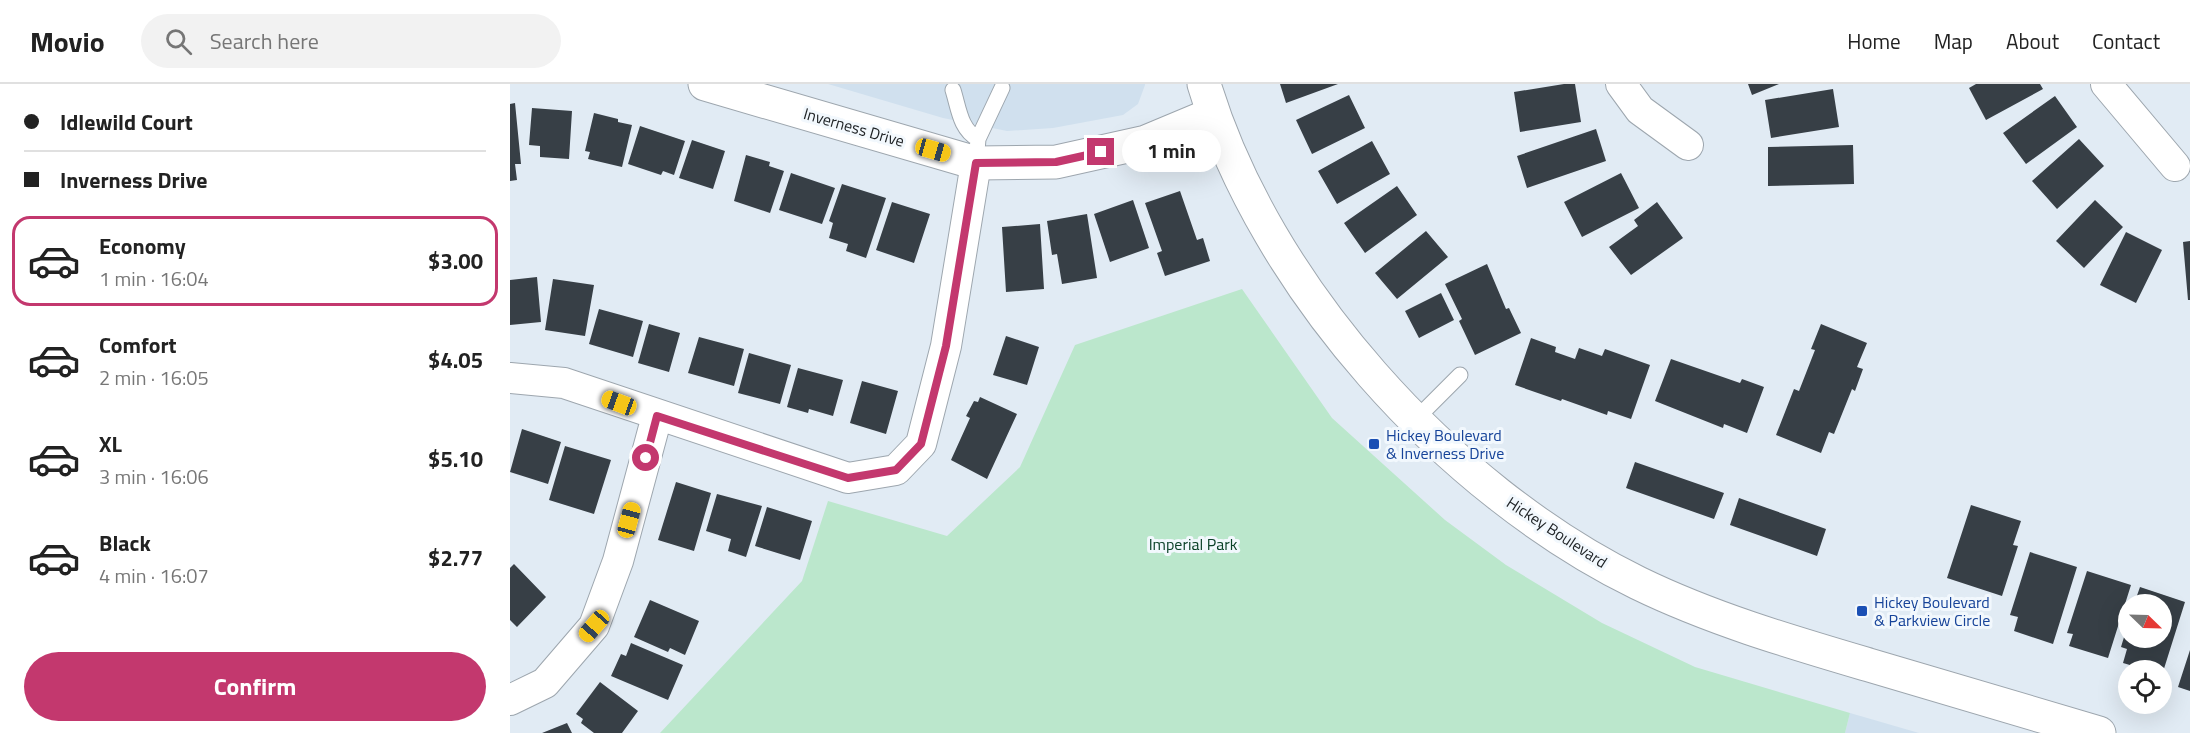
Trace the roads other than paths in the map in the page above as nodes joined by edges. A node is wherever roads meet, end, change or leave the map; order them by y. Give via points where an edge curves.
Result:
1 (705, 84) edge
2 (1621, 84) edge
3 (2106, 84) edge
4 (1002, 88) dead end
5 (953, 90) dead end
6 (1208, 99) edge
7 (1688, 146) dead end
8 (977, 151) junction
9 (2175, 166) dead end
10 (1460, 375) dead end
11 (510, 378) edge
12 (657, 416) junction
13 (1414, 421) junction
14 (510, 700) edge
15 (2099, 733) edge

1 - 8 main road, Inverness Drive
2 - 7 street via 1640,110
3 - 9 street
4 - 8 lane
5 - 8 lane via 963,126
6 - 8 main road, Inverness Drive via 1146,142 1056,162
6 - 13 main road, Hickey Boulevard via 1244,184 1281,249 1366,368
8 - 12 street via 946,346 921,444 896,470 848,478
10 - 13 lane
11 - 12 street via 564,383
12 - 14 street via 618,561 594,626 544,683
13 - 15 main road, Hickey Boulevard via 1523,513 1638,583 1773,636

